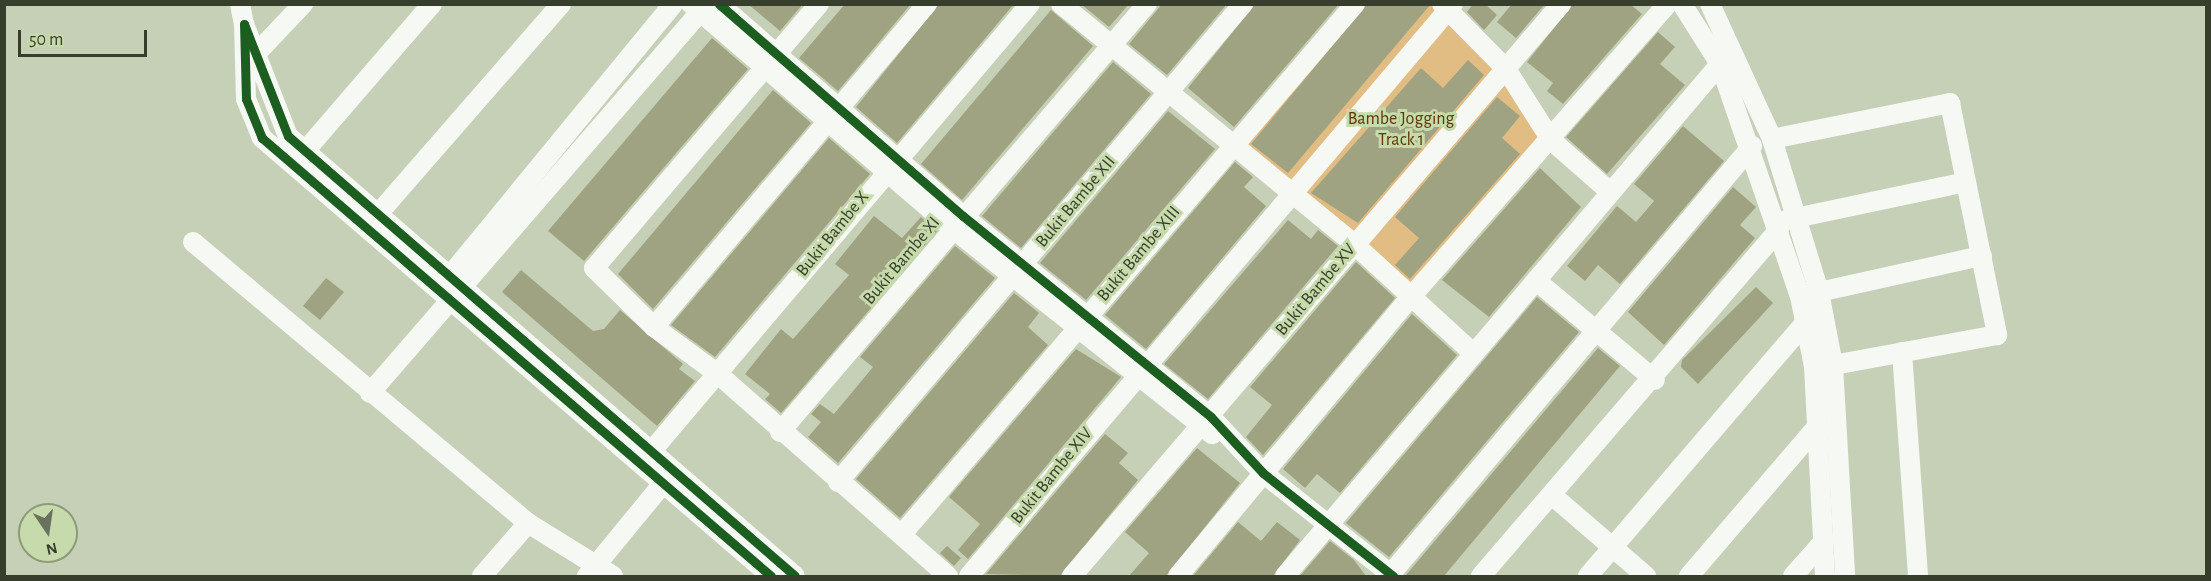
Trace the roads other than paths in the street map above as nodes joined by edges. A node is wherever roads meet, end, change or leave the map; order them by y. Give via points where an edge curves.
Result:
1 (240, 4) edge
2 (303, 4) edge
3 (432, 4) edge
4 (561, 4) edge
5 (673, 4) edge
6 (719, 4) edge
7 (819, 4) edge
8 (927, 4) edge
9 (1030, 4) edge
10 (1061, 4) edge
11 (1146, 4) edge
12 (1243, 4) edge
13 (1355, 4) edge
14 (1561, 4) edge
15 (1666, 4) edge
16 (1682, 4) edge
17 (1710, 4) edge
18 (1448, 6) edge
19 (700, 7) edge
20 (1111, 45) junction
21 (253, 58) junction
22 (770, 60) junction
23 (1720, 64) junction
24 (1506, 69) junction
25 (265, 87) junction
26 (1170, 90) junction
27 (246, 99) junction
28 (835, 116) junction
29 (282, 127) junction
30 (262, 138) junction
31 (1772, 139) junction
32 (1551, 140) junction
33 (1233, 143) junction
34 (1752, 146) junction
35 (305, 152) junction
36 (890, 164) junction
37 (1966, 182) junction
38 (1609, 191) junction
39 (1290, 194) junction
40 (379, 214) junction
41 (1797, 218) junction
42 (957, 222) junction
43 (1778, 226) junction
44 (365, 228) junction
45 (193, 242) dead end
46 (1354, 244) junction
47 (1982, 256) junction
48 (1018, 271) junction
49 (451, 273) junction
50 (1539, 282) junction
51 (1819, 292) junction
52 (453, 293) junction
53 (1410, 298) junction
54 (1083, 319) junction
55 (1805, 323) junction
56 (654, 327) junction
57 (1596, 327) junction
58 (1472, 352) junction
59 (1902, 352) junction
60 (1833, 365) junction
61 (1140, 369) junction
62 (718, 375) junction
63 (1655, 380) junction
64 (370, 393) junction
65 (1206, 423) junction
66 (1816, 428) junction
67 (780, 432) junction
68 (646, 458) junction
69 (1263, 473) junction
70 (838, 482) junction
71 (661, 486) junction
72 (1553, 496) junction
73 (528, 523) junction
74 (1329, 525) junction
75 (903, 533) junction
76 (1824, 541) junction
77 (1613, 548) junction
78 (600, 572) edge
79 (482, 576) edge
80 (771, 576) edge
81 (795, 576) edge
82 (948, 576) edge
83 (969, 576) edge
84 (1072, 576) edge
85 (1178, 576) edge
86 (1285, 576) edge
87 (1391, 576) edge
88 (1481, 576) edge
89 (1588, 576) edge
90 (1646, 576) edge
91 (1689, 576) edge
92 (1793, 576) edge
93 (1825, 576) edge
94 (1845, 576) edge
95 (1918, 576) edge

1 - 21 street
2 - 21 street
3 - 35 street
4 - 40 street
5 - 49 street
6 - 22 street
7 - 22 street
8 - 28 street
9 - 36 street, Bukit Bambe X
10 - 20 street
11 - 20 street, Bukit Bambe XI
12 - 26 street, Bukit Bambe XII
13 - 33 street, Bukit Bambe XIII
14 - 24 street, Bukit Bambe XV
15 - 32 street
16 - 23 street
17 - 31 street
18 - 24 street
18 - 39 street, Bukit Bambe XIV
19 - 22 street
19 - 52 street
20 - 26 street
20 - 42 street, Bukit Bambe XI
21 - 25 street
21 - 27 street
22 - 28 street
22 - 56 street via 594,265
23 - 34 street
23 - 38 street
24 - 32 street
24 - 46 street, Bukit Bambe XV
25 - 27 street
25 - 29 street
26 - 33 street
26 - 48 street, Bukit Bambe XII
27 - 30 street
28 - 36 street
28 - 56 street
29 - 30 street
29 - 35 street
30 - 44 street
31 - 37 street via 1950,103
31 - 41 street
32 - 38 street
32 - 53 street
33 - 39 street
33 - 54 street, Bukit Bambe XIII
34 - 43 street
34 - 57 street
35 - 40 street
36 - 42 street
36 - 62 street, Bukit Bambe X
37 - 41 street
37 - 47 street
38 - 50 street
39 - 46 street
39 - 61 street, Bukit Bambe XIV
40 - 44 street
40 - 49 street
41 - 43 street
41 - 51 street
42 - 48 street
42 - 67 street, Bukit Bambe XI
43 - 55 street
43 - 63 street
44 - 52 street
45 - 64 street
46 - 53 street
46 - 65 street, Bukit Bambe XV
47 - 51 street
47 - 59 street via 1997,335
48 - 54 street
48 - 70 street, Bukit Bambe XII
49 - 52 street
50 - 57 street
50 - 58 street
51 - 60 street
52 - 64 street
52 - 68 street
53 - 58 street
53 - 69 street
54 - 61 street
54 - 75 street, Bukit Bambe XIII
55 - 66 street
55 - 77 street
56 - 62 street
57 - 63 street
57 - 87 street
58 - 74 street
59 - 60 street
59 - 95 street
60 - 94 street
61 - 65 street
61 - 83 street, Bukit Bambe XIV
62 - 67 street
62 - 68 street, Bukit Bambe X
63 - 72 street
64 - 73 street
65 - 69 street
65 - 84 street, Bukit Bambe XV
66 - 76 street
66 - 91 street
67 - 70 street
68 - 71 street
68 - 81 street
69 - 74 street
69 - 85 street
70 - 75 street
71 - 78 street
71 - 80 street
72 - 77 street
72 - 88 street
73 - 78 street
73 - 79 street
74 - 86 street
74 - 87 street
75 - 82 street
76 - 92 street
76 - 93 street
77 - 89 street
77 - 90 street

